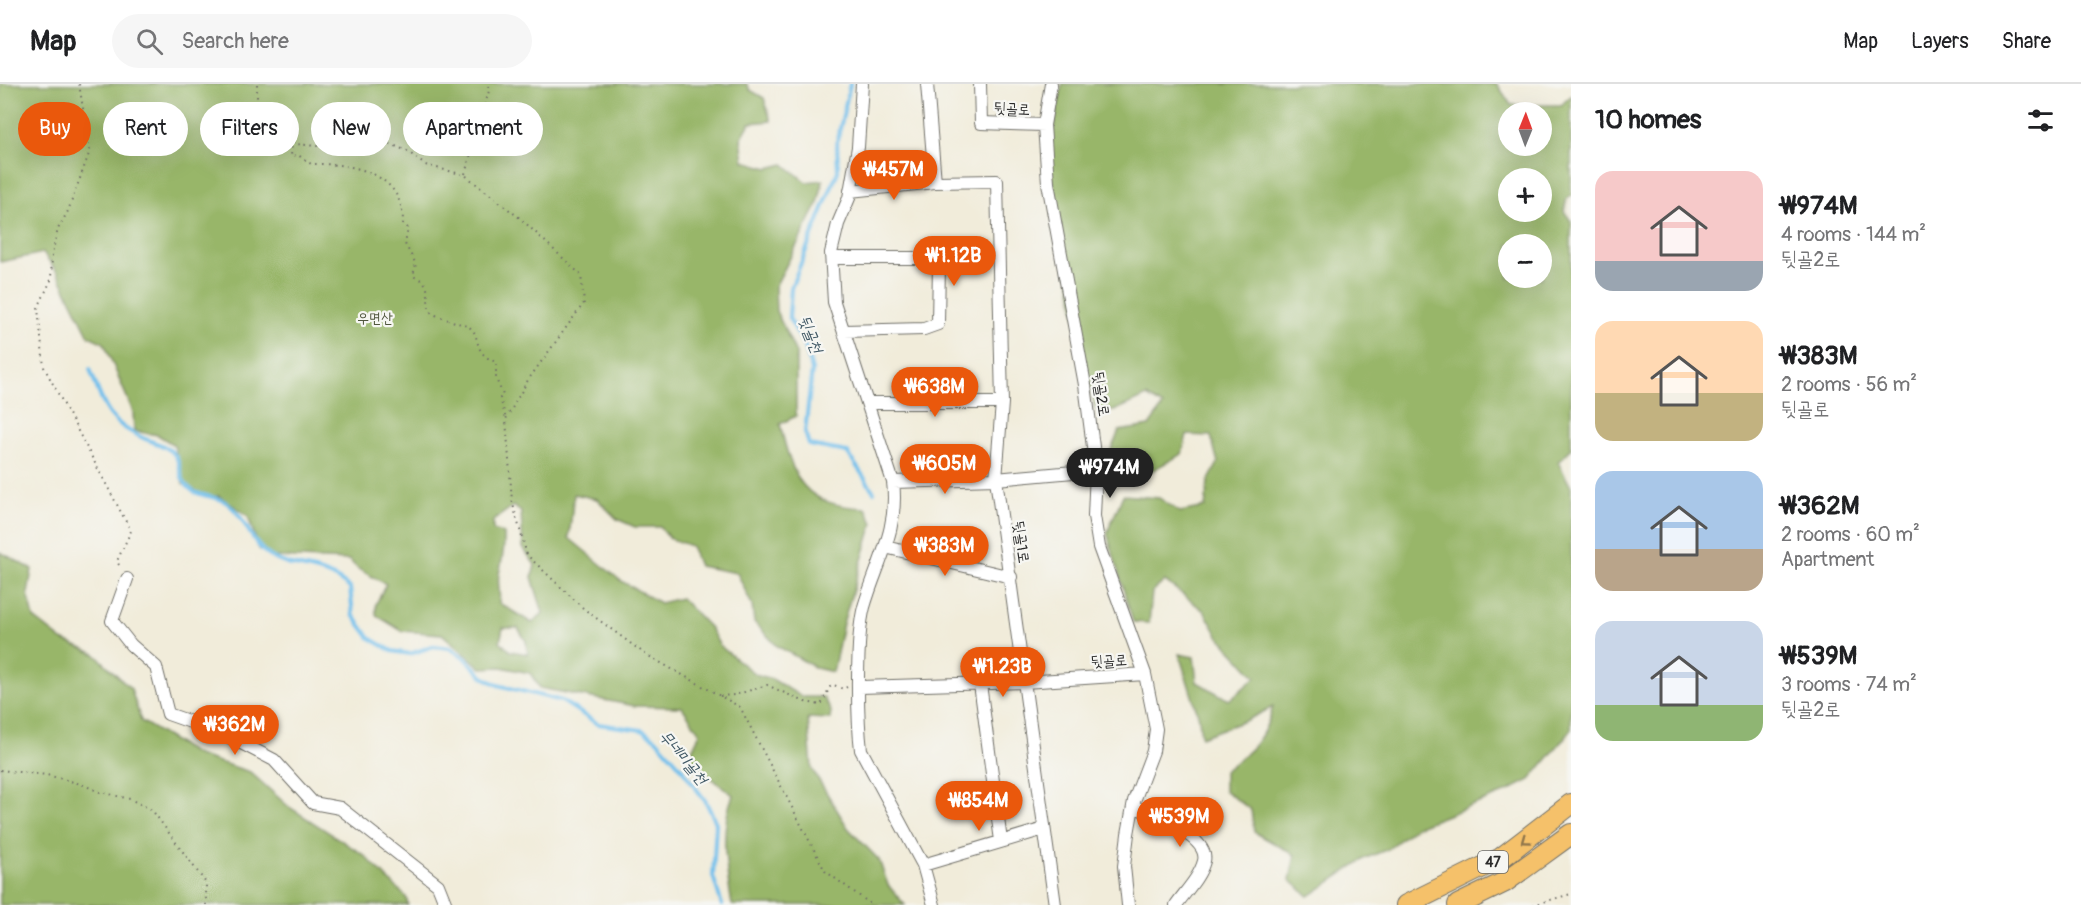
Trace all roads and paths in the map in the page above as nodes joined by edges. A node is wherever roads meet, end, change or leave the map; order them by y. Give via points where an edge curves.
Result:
1 (79, 84) edge
2 (257, 84) edge
3 (488, 84) edge
4 (862, 84) edge
5 (927, 84) edge
6 (980, 84) edge
7 (1051, 84) edge
8 (257, 102) edge
9 (1044, 125) junction
10 (299, 144) edge
11 (299, 156) edge
12 (465, 175) junction
13 (934, 182) junction
14 (850, 190) junction
15 (832, 258) junction
16 (844, 331) junction
17 (868, 403) junction
18 (1002, 403) junction
19 (506, 419) junction
20 (1096, 470) junction
21 (996, 479) junction
22 (893, 482) junction
23 (885, 547) junction
24 (1011, 577) junction
25 (127, 579) joint
26 (1145, 674) junction
27 (1024, 682) junction
28 (980, 684) junction
29 (860, 685) junction
30 (720, 696) junction
31 (0, 770) edge
32 (1571, 804) edge
33 (1133, 806) junction
34 (1044, 829) junction
35 (1571, 834) edge
36 (1001, 842) junction
37 (923, 865) junction
38 (1571, 894) edge
39 (206, 905) edge
40 (446, 905) edge
41 (872, 905) edge
42 (934, 905) edge
43 (1055, 905) edge
44 (1128, 905) edge
45 (1176, 905) edge
46 (1406, 905) edge
47 (1458, 905) edge
48 (1533, 905) edge

1 - 25 path via 90,151 58,229 51,280 38,308 44,367 131,531 117,561
2 - 8 path
3 - 12 path
4 - 14 street via 858,147
5 - 13 street
6 - 9 street, 뒷골로 via 981,123
7 - 9 street, 뒷골2로
9 - 20 street, 뒷골2로 via 1051,205 1085,385
10 - 12 path via 337,148 354,137 380,139 425,165
11 - 19 path via 311,164 369,170 393,187 403,224 408,228 405,244 416,264 413,275 427,287 430,310 435,316 471,328 484,356 496,362
12 - 19 path via 521,219 581,275 584,303 528,380
13 - 14 street
13 - 18 street, 뒷골1로 via 997,181
14 - 15 street
15 - 16 street via 834,303
15 - 16 street via 926,258 939,262 938,324 924,329
16 - 17 street
17 - 18 street
17 - 22 street
18 - 21 street, 뒷골1로
19 - 30 path via 512,501 527,555 584,609 645,654
20 - 21 street
20 - 26 street, 뒷골2로 via 1094,516 1099,548
21 - 22 street
21 - 24 street, 뒷골1로
22 - 23 street via 894,523
23 - 24 street
23 - 29 street via 860,631
24 - 27 street, 뒷골1로
25 - 40 street via 112,621 156,667 168,714 222,732 274,760 313,802 340,808 438,885
26 - 27 street, 뒷골로
26 - 33 street, 뒷골2로 via 1156,729 1153,751
27 - 28 street, 뒷골로
27 - 34 street, 뒷골1로
28 - 29 street, 뒷골로
28 - 36 street
29 - 30 path via 830,687 821,705 804,702 767,685
29 - 37 street via 861,750
30 - 41 path via 740,707 825,871
31 - 39 path via 47,775 130,799 152,810 206,883
32 -> 46 main road, 47 via 1501,858
33 - 44 street, 뒷골2로 via 1124,866
33 - 45 street via 1177,827 1202,847 1205,859 1199,873
34 - 36 street
34 - 43 street, 뒷골1로
35 - 47 main road, 47 via 1505,882
36 - 37 street
37 - 42 street
38 - 48 path

